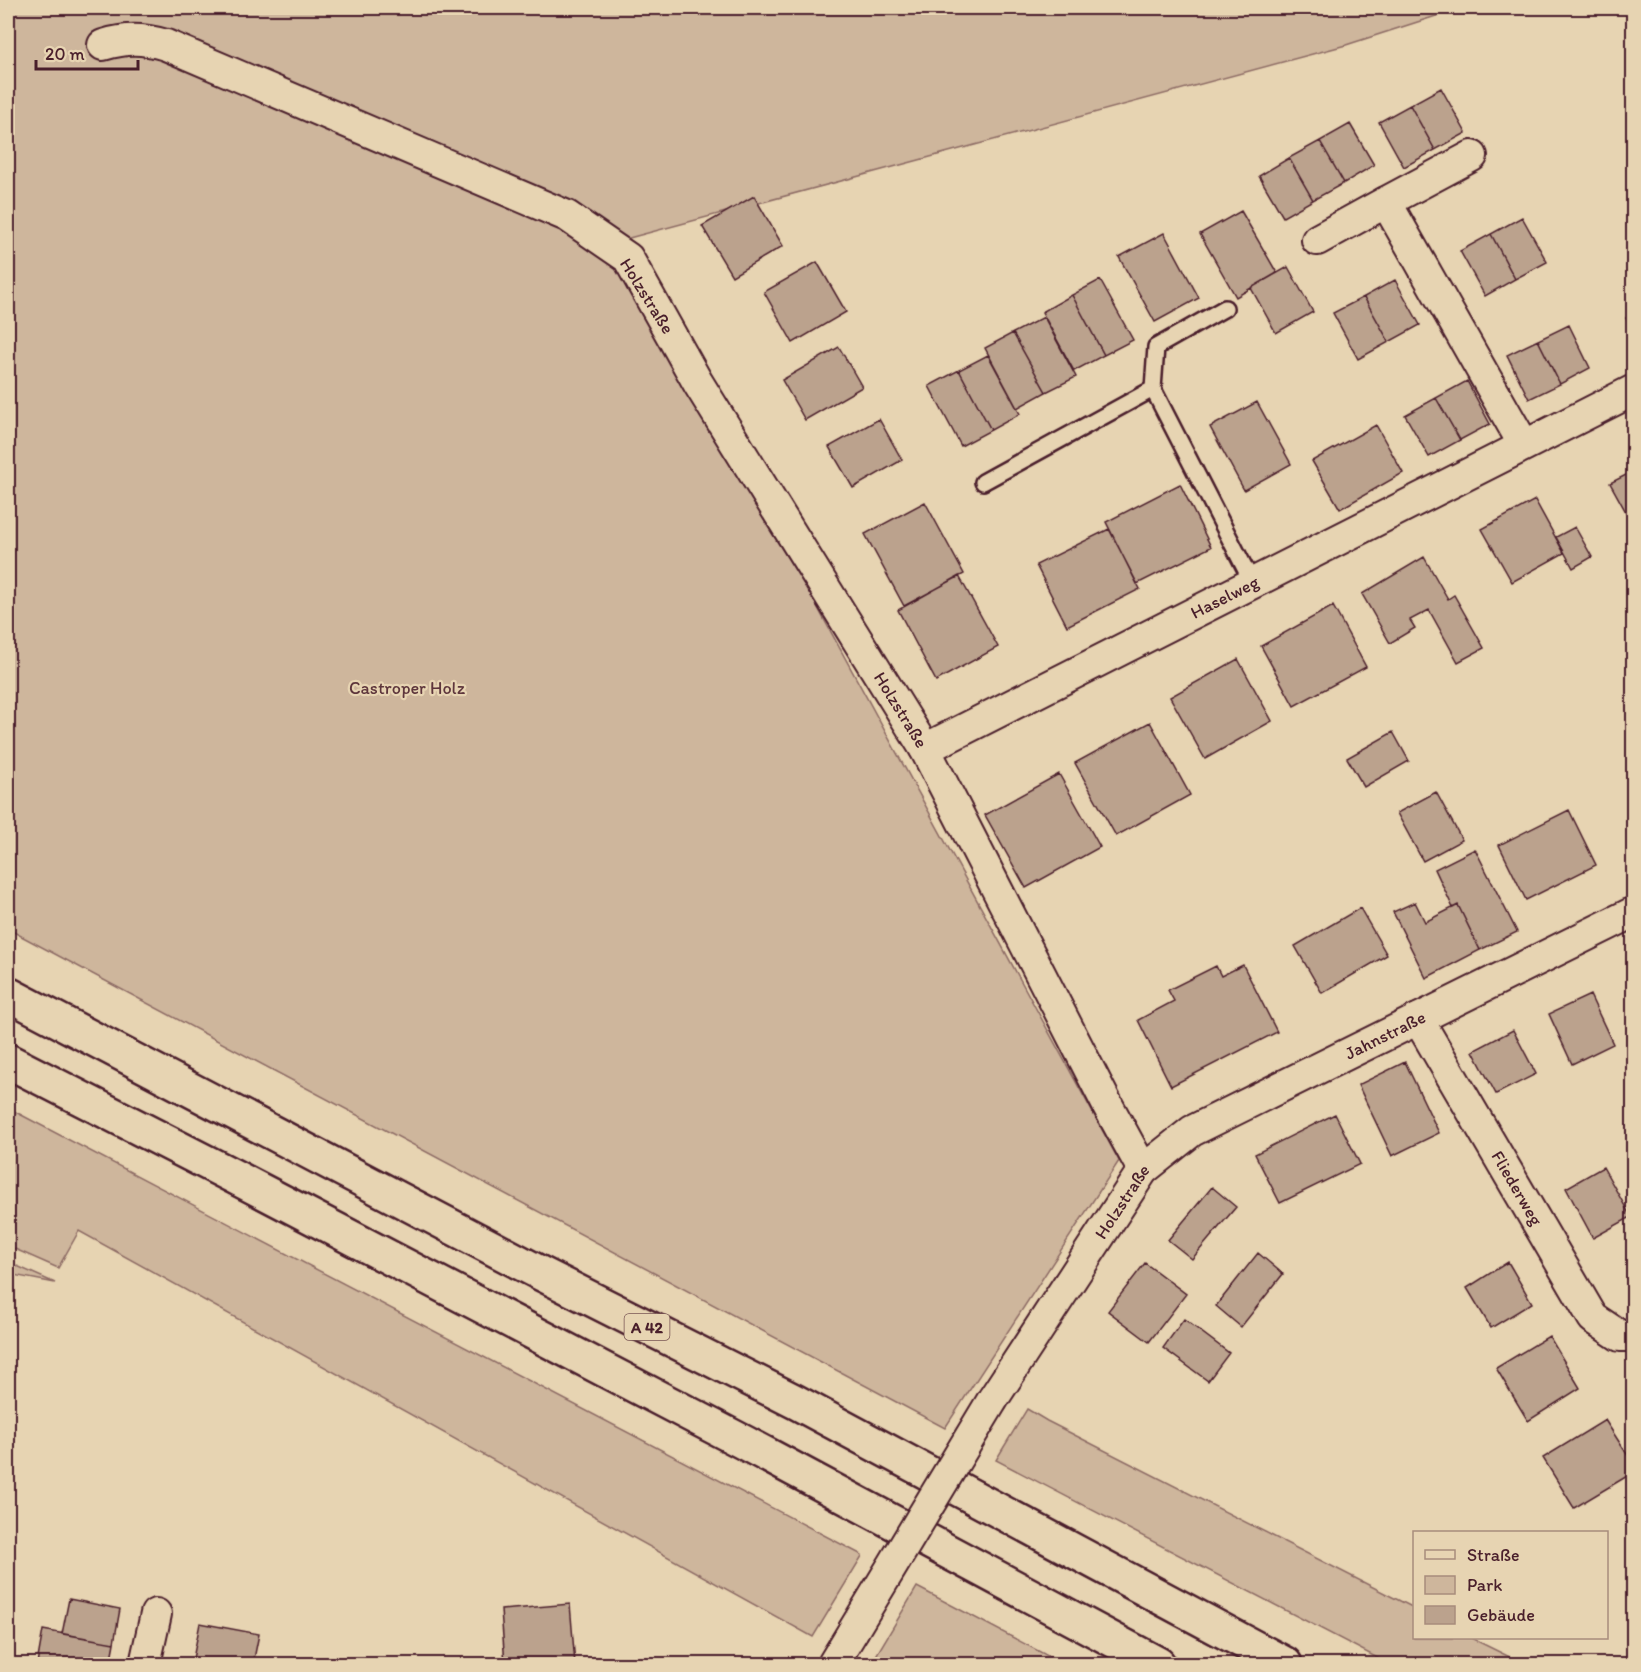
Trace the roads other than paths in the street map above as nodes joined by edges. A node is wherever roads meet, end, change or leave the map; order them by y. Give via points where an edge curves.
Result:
1 (103, 45) dead end
2 (1472, 156) dead end
3 (1386, 202) junction
4 (1317, 240) dead end
5 (1225, 308) dead end
6 (1153, 388) junction
7 (1634, 390) edge
8 (1524, 446) junction
9 (982, 482) dead end
10 (1252, 582) junction
11 (925, 748) junction
12 (1634, 912) edge
13 (8, 994) edge
14 (1418, 1019) junction
15 (8, 1061) edge
16 (1143, 1170) junction
17 (1634, 1336) edge
18 (156, 1614) dead end
19 (145, 1665) edge
20 (833, 1665) edge
21 (1158, 1665) edge
22 (1285, 1665) edge

1 - 11 street, Holzstraße via 124,39 166,45 567,216 628,258 698,383
2 - 3 street
3 - 4 street
3 - 8 street
5 - 6 lane via 1156,347
6 - 9 lane
6 - 10 lane
7 - 8 street, Haselweg
8 - 10 street, Haselweg
10 - 11 street, Haselweg
11 - 16 street, Holzstraße
12 - 14 street, Jahnstraße
13 - 22 highway, A 42 via 542,1274 796,1402
14 - 16 street, Jahnstraße via 1192,1131
14 - 17 street, Fliederweg via 1593,1318 1620,1336
15 - 21 highway via 724,1432
16 - 20 street, Holzstraße, bridge via 993,1399
18 - 19 street

